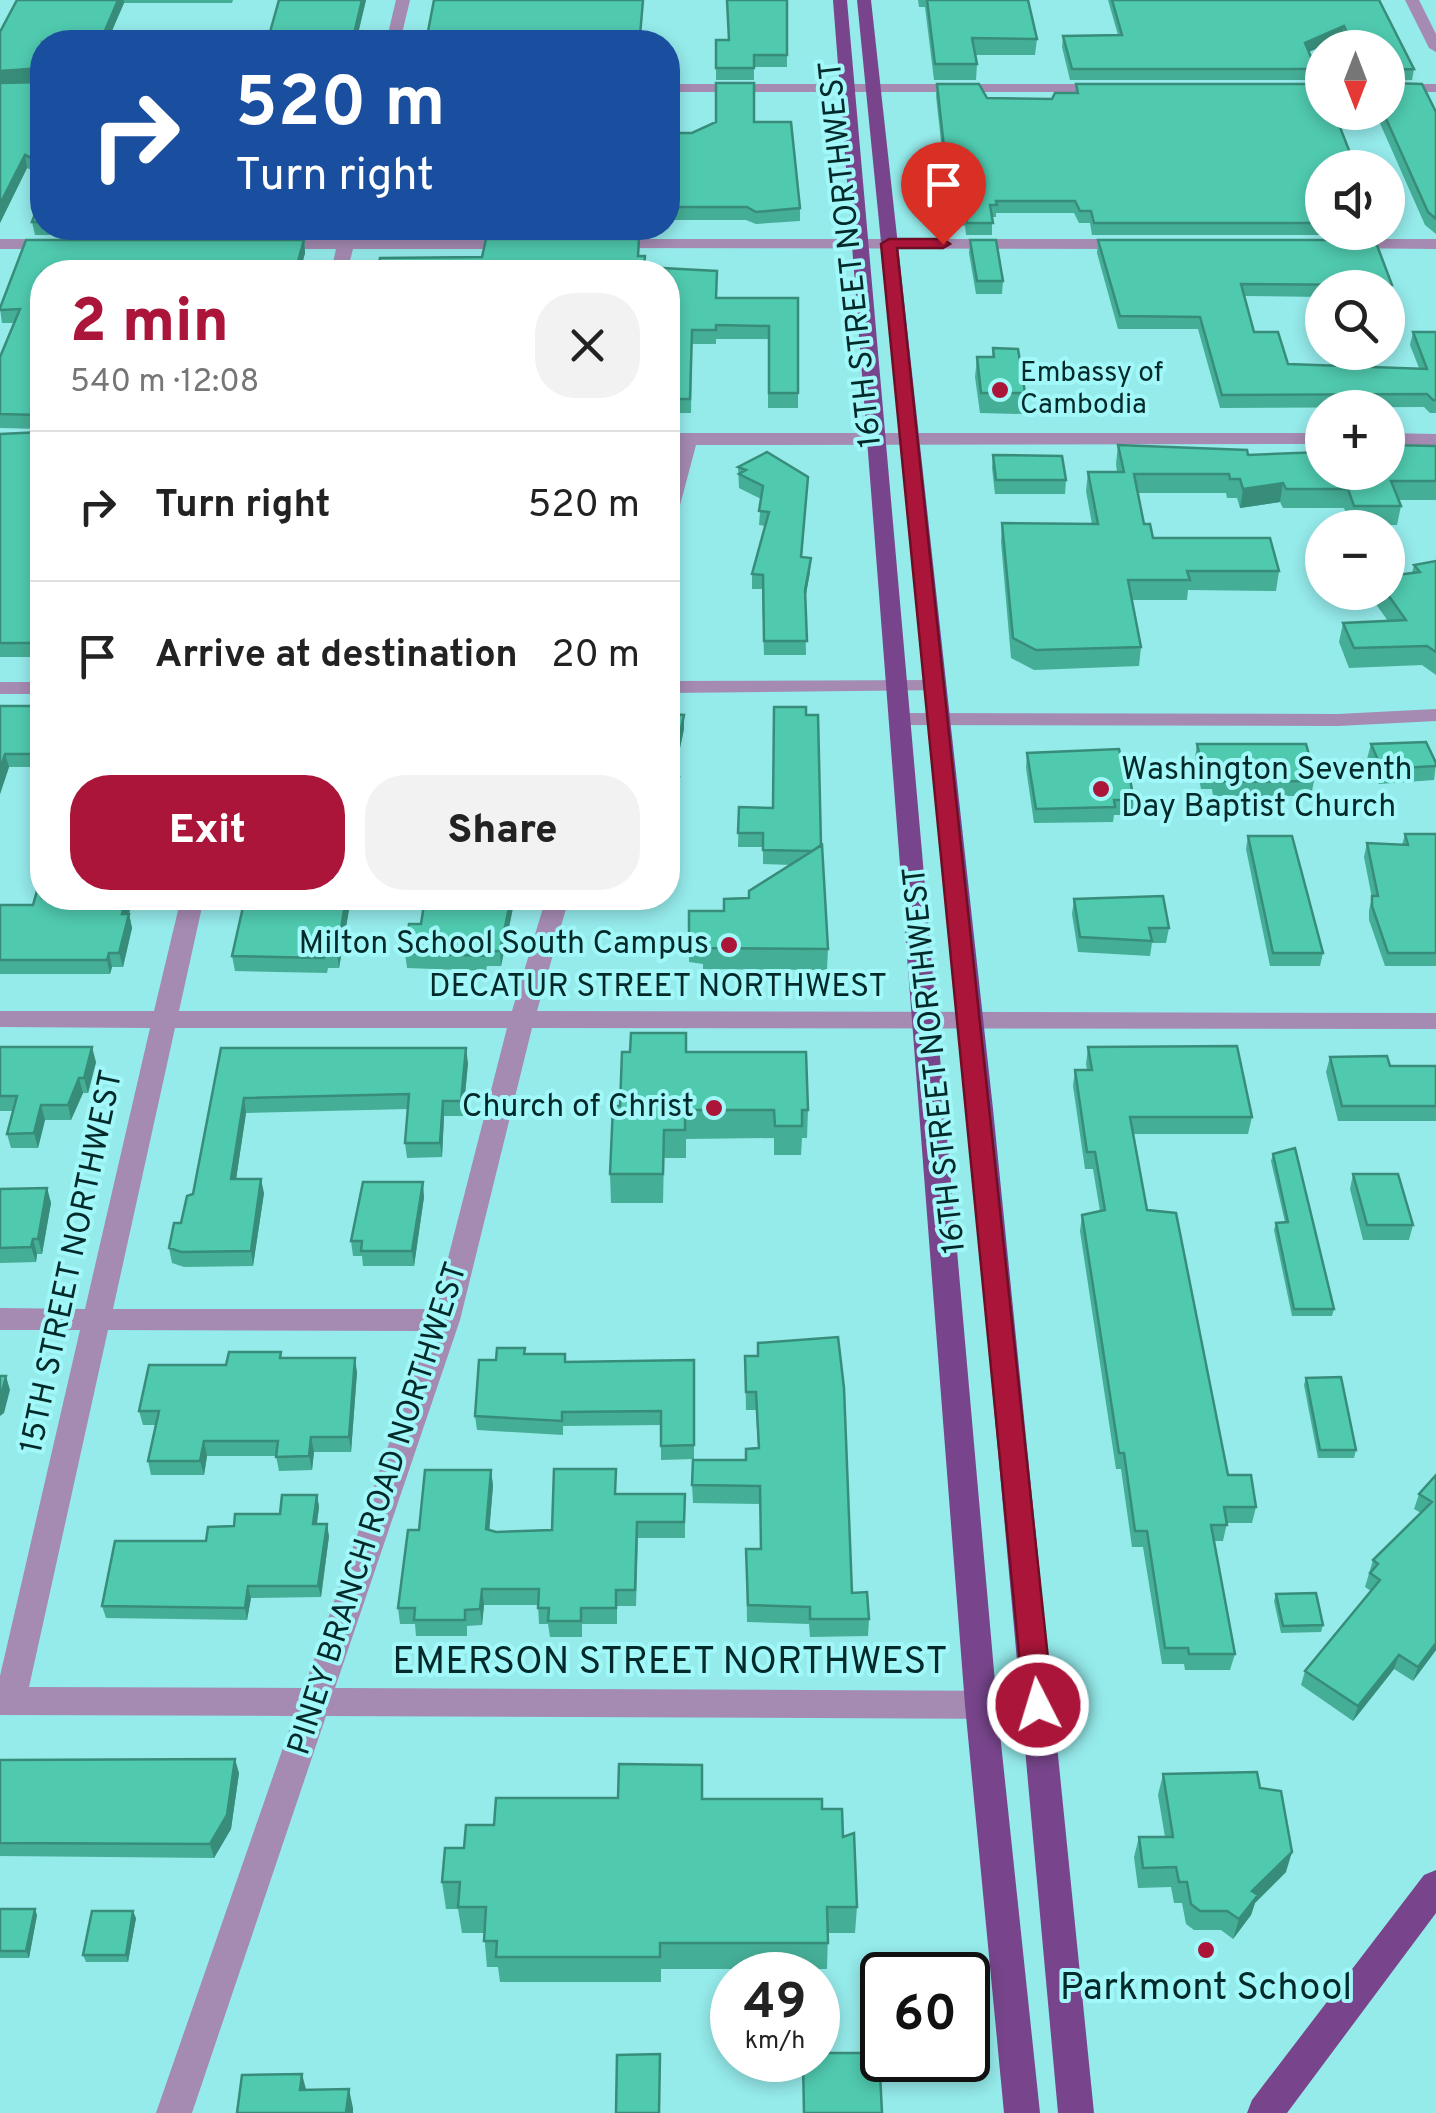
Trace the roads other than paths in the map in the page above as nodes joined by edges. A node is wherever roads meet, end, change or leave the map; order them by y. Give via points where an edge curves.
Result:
1 (402, 0) edge
2 (840, 0) edge
3 (864, 0) edge
4 (1412, 0) edge
5 (396, 30) edge
6 (1436, 48) edge
7 (680, 88) edge
8 (848, 88) junction
9 (874, 88) junction
10 (1130, 88) edge
11 (1405, 88) edge
12 (1436, 88) edge
13 (301, 240) edge
14 (442, 240) edge
15 (0, 244) edge
16 (76, 244) edge
17 (255, 244) edge
18 (537, 244) edge
19 (595, 244) edge
20 (859, 244) junction
21 (889, 244) junction
22 (1155, 244) edge
23 (1405, 244) edge
24 (1436, 244) edge
25 (680, 439) edge
26 (874, 439) junction
27 (908, 439) junction
28 (1305, 440) edge
29 (1405, 440) edge
30 (1436, 440) edge
31 (897, 686) junction
32 (936, 686) junction
33 (680, 687) edge
34 (0, 688) edge
35 (30, 688) edge
36 (1436, 715) edge
37 (899, 719) junction
38 (938, 719) junction
39 (189, 910) edge
40 (554, 910) edge
41 (0, 1019) edge
42 (162, 1019) junction
43 (522, 1019) junction
44 (924, 1021) junction
45 (969, 1021) junction
46 (1436, 1021) edge
47 (98, 1319) junction
48 (0, 1320) edge
49 (446, 1320) junction
50 (5, 1701) edge
51 (318, 1701) junction
52 (981, 1705) junction
53 (1038, 1705) junction
54 (1436, 1886) edge
55 (174, 2113) edge
56 (1022, 2113) edge
57 (1076, 2113) edge
58 (1266, 2113) edge

1 - 5 street
2 - 8 main road, 16TH STREET NORTHWEST
3 - 9 main road, 16TH STREET NORTHWEST
4 - 6 street
7 - 8 street
8 - 9 street
8 - 20 main road, 16TH STREET NORTHWEST
9 - 10 street
9 - 21 main road, 16TH STREET NORTHWEST
11 - 12 street
13 - 17 street
14 - 18 street
15 - 16 street
19 - 20 street
20 - 21 street
20 - 26 main road, 16TH STREET NORTHWEST
21 - 22 street
21 - 27 main road, 16TH STREET NORTHWEST
23 - 24 street
25 - 26 street
26 - 27 street
26 - 31 main road, 16TH STREET NORTHWEST
27 - 28 street
27 - 32 main road, 16TH STREET NORTHWEST
29 - 30 street
31 - 32 street
31 - 33 street
31 - 37 main road, 16TH STREET NORTHWEST
32 - 38 main road, 16TH STREET NORTHWEST
34 - 35 street
36 - 38 street
37 - 38 street
37 - 44 main road, 16TH STREET NORTHWEST
38 - 45 main road, 16TH STREET NORTHWEST
39 - 42 street, 15TH STREET NORTHWEST
40 - 43 street, PINEY BRANCH ROAD NORTHWEST
41 - 42 street, DECATUR STREET NORTHWEST
42 - 43 street, DECATUR STREET NORTHWEST
42 - 47 street, 15TH STREET NORTHWEST
43 - 44 street, DECATUR STREET NORTHWEST
43 - 49 street, PINEY BRANCH ROAD NORTHWEST
44 - 45 street, DECATUR STREET NORTHWEST
44 - 52 main road, 16TH STREET NORTHWEST
45 - 46 street, DECATUR STREET NORTHWEST
45 - 53 main road, 16TH STREET NORTHWEST
47 - 48 street
47 - 49 street
47 - 50 street, 15TH STREET NORTHWEST
49 - 51 street, PINEY BRANCH ROAD NORTHWEST
50 - 51 street, EMERSON STREET NORTHWEST
51 - 52 street, EMERSON STREET NORTHWEST
51 - 55 street, PINEY BRANCH ROAD NORTHWEST
52 - 53 street, EMERSON STREET NORTHWEST
52 - 56 main road, 16TH STREET NORTHWEST
53 - 57 main road, 16TH STREET NORTHWEST
54 - 58 main road

